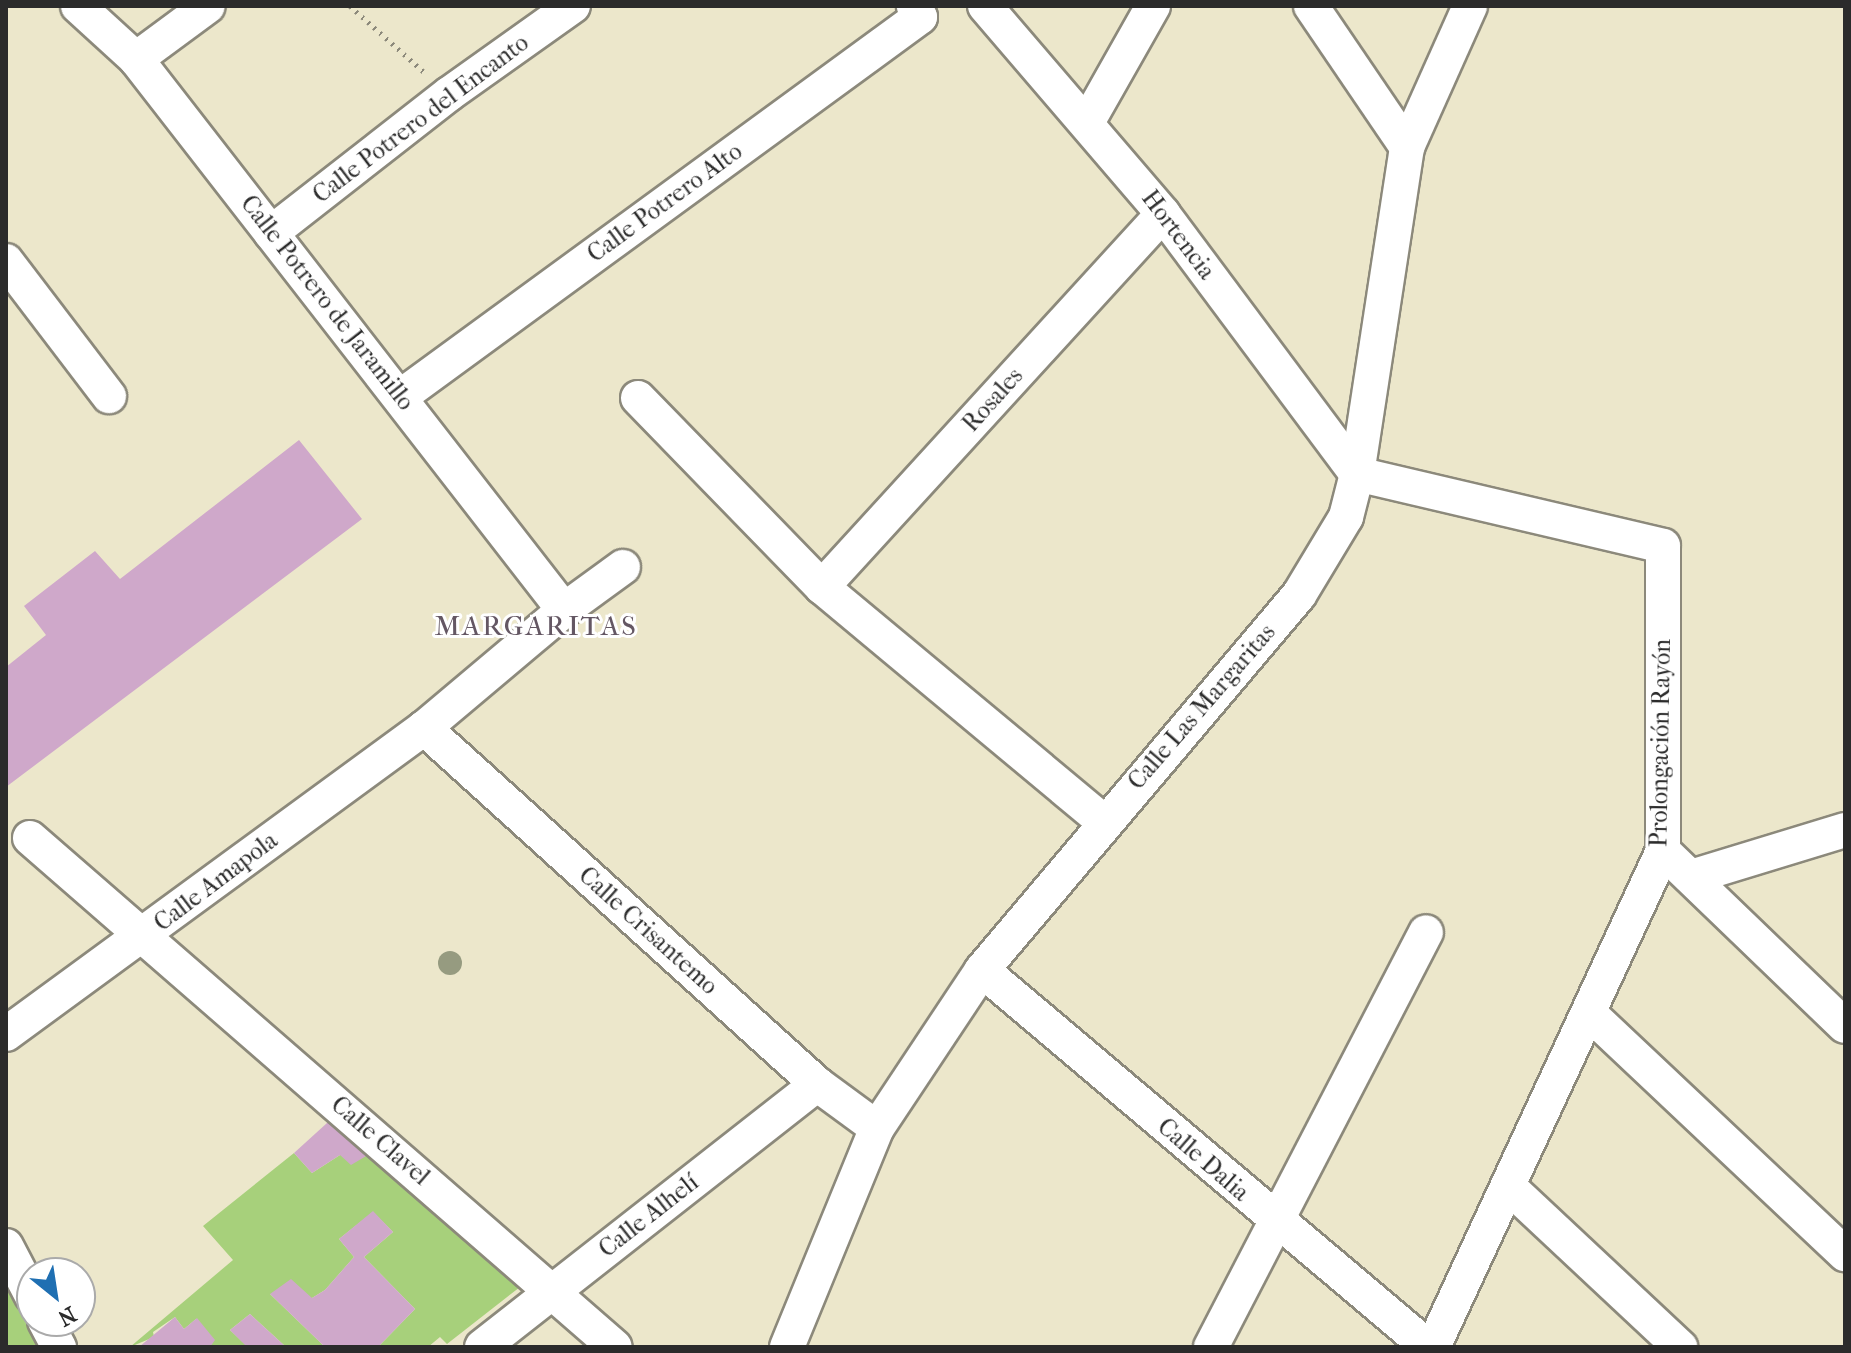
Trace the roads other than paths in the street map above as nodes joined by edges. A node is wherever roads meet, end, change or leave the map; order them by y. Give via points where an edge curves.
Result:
1 (78, 6) edge
2 (208, 6) edge
3 (573, 6) edge
4 (914, 6) edge
5 (985, 6) edge
6 (1153, 6) edge
7 (1311, 6) edge
8 (1470, 6) edge
9 (136, 59) junction
10 (1088, 121) junction
11 (1407, 147) junction
12 (1163, 214) junction
13 (271, 233) junction
14 (6, 261) edge
15 (109, 396) dead end
16 (400, 397) junction
17 (638, 398) dead end
18 (1357, 474) junction
19 (623, 567) dead end
20 (822, 587) junction
21 (564, 610) junction
22 (424, 728) junction
23 (1103, 821) junction
24 (1845, 830) edge
25 (30, 838) dead end
26 (1663, 851) junction
27 (1691, 877) junction
28 (1426, 932) dead end
29 (142, 938) junction
30 (982, 970) junction
31 (1589, 1013) junction
32 (1845, 1026) edge
33 (6, 1034) edge
34 (817, 1084) junction
35 (877, 1128) junction
36 (1508, 1186) junction
37 (1278, 1224) junction
38 (6, 1246) edge
39 (1845, 1254) edge
40 (16, 1265) edge
41 (554, 1290) junction
42 (482, 1347) edge
43 (615, 1347) edge
44 (787, 1347) edge
45 (1211, 1347) edge
46 (1430, 1347) edge
47 (1680, 1347) edge

1 - 9 street, Calle Potrero de Jaramillo
2 - 9 street
3 - 13 street, Calle Potrero del Encanto via 449,94
4 - 16 street, Calle Potrero Alto via 920,17
5 - 10 street, Hortencia
6 - 10 street
7 - 11 street
8 - 11 street, Calle Las Margaritas
9 - 13 street, Calle Potrero de Jaramillo
10 - 12 street, Hortencia
11 - 18 street, Calle Las Margaritas
12 - 18 street, Hortencia
12 - 20 street, Rosales
13 - 16 street, Calle Potrero de Jaramillo
14 - 15 street
16 - 21 street, Calle Potrero de Jaramillo
17 - 20 street
18 - 23 street, Calle Las Margaritas via 1346,517 1299,595
18 - 26 street, Prolongación Rayón via 1663,546
19 - 21 street, Calle Amapola
20 - 23 street
21 - 22 street, Calle Amapola
22 - 29 street, Calle Amapola
22 - 34 street, Calle Crisantemo
23 - 30 street, Calle Las Margaritas
24 - 27 street
25 - 29 street, Calle Clavel
26 - 27 street
26 - 31 street, Prolongación Rayón
27 - 32 street
28 - 37 street
29 - 33 street, Calle Amapola
29 - 41 street, Calle Clavel
30 - 35 street, Calle Las Margaritas
30 - 37 street, Calle Dalia
31 - 36 street, Prolongación Rayón
31 - 39 street
34 - 35 street, Calle Crisantemo
34 - 41 street, Calle Alhelí
35 - 44 street, Calle Las Margaritas
36 - 46 street, Prolongación Rayón
36 - 47 street
37 - 45 street
37 - 46 street, Calle Dalia
38 - 40 street
41 - 42 street, Calle Alhelí
41 - 43 street, Calle Clavel

